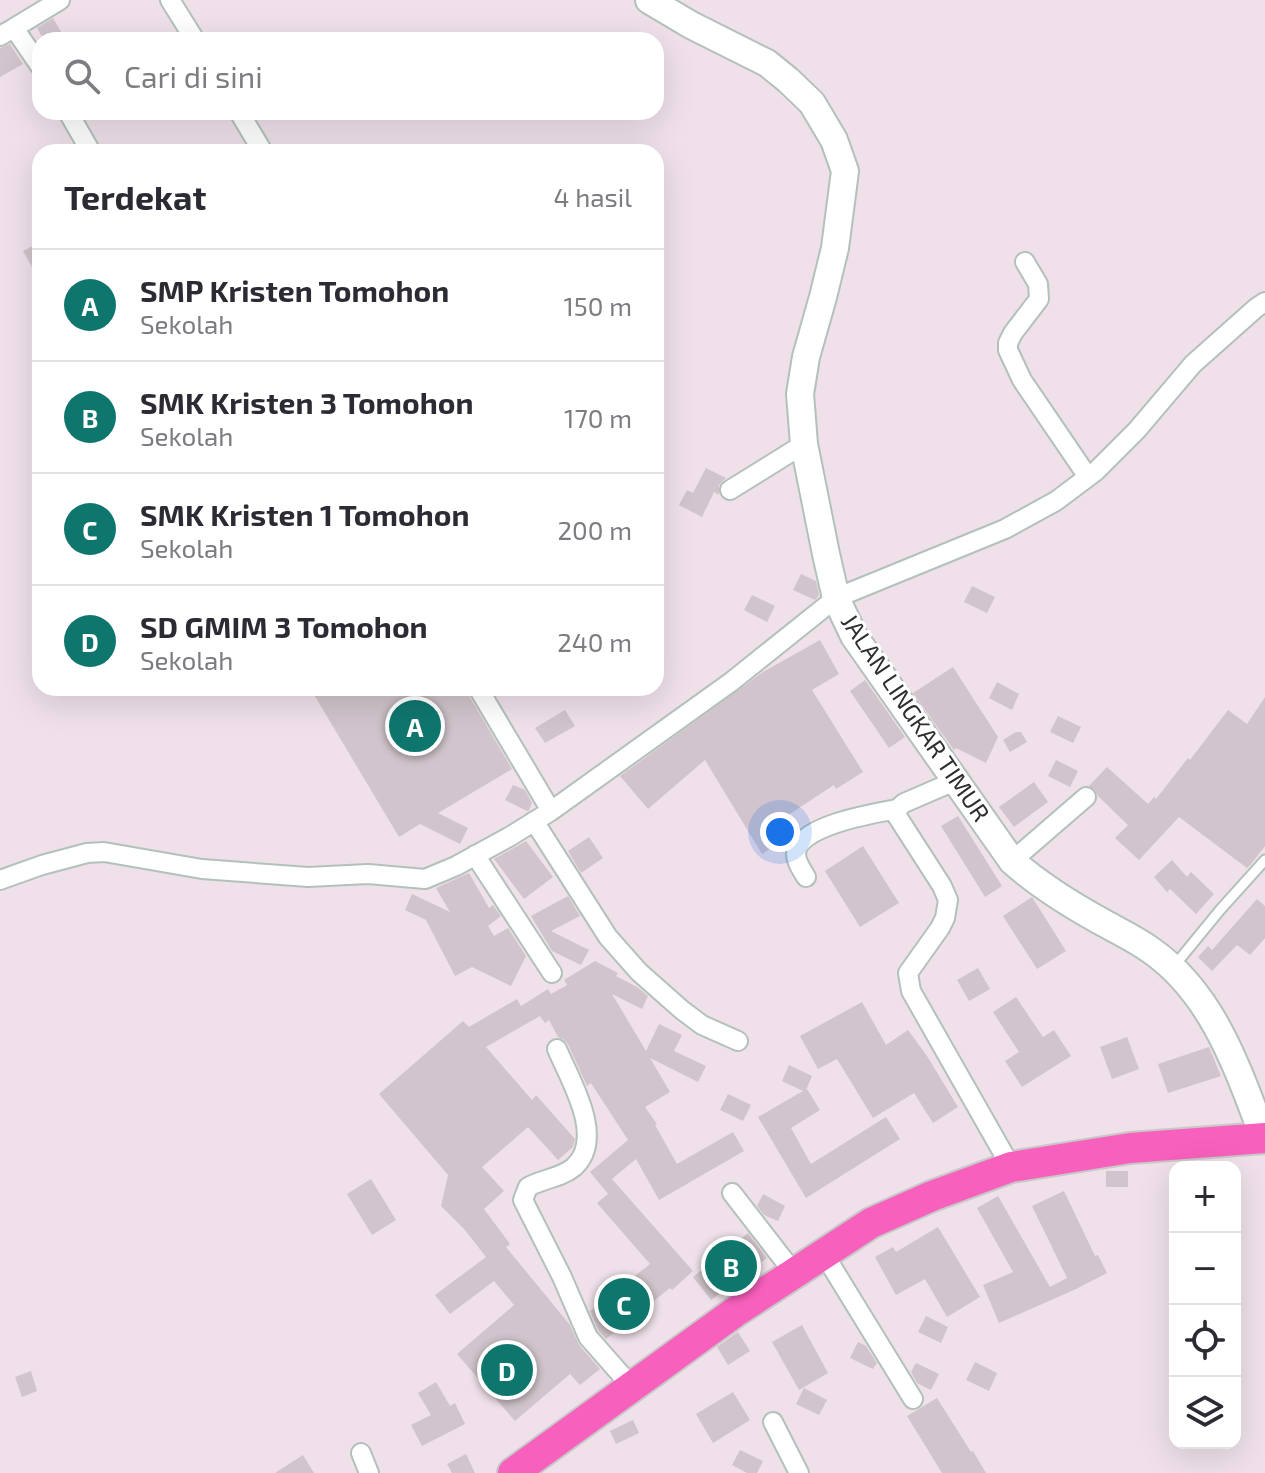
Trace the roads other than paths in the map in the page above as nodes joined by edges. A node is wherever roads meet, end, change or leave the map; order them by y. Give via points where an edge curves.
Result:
1 (60, 0) edge
2 (170, 0) edge
3 (649, 0) edge
4 (7, 32) edge
5 (190, 32) edge
6 (32, 58) edge
7 (72, 120) edge
8 (244, 120) edge
9 (85, 144) edge
10 (258, 144) edge
11 (1025, 262) dead end
12 (1265, 302) edge
13 (804, 444) junction
14 (1088, 477) junction
15 (730, 490) dead end
16 (836, 598) junction
17 (483, 696) edge
18 (955, 781) junction
19 (1086, 797) dead end
20 (897, 809) junction
21 (551, 811) junction
22 (534, 821) junction
23 (475, 855) junction
24 (1265, 860) edge
25 (1012, 861) junction
26 (806, 877) dead end
27 (0, 880) edge
28 (1173, 968) junction
29 (552, 973) dead end
30 (738, 1041) dead end
31 (557, 1049) dead end
32 (1265, 1138) edge
33 (1011, 1167) junction
34 (732, 1193) dead end
35 (824, 1254) junction
36 (794, 1273) junction
37 (632, 1387) junction
38 (913, 1399) dead end
39 (773, 1422) dead end
40 (361, 1453) dead end
41 (516, 1472) edge
42 (369, 1473) edge
43 (799, 1473) edge

1 - 4 street
2 - 5 street
3 - 13 main road, JALAN LINGKAR TIMUR via 767,63 788,80 812,103 845,171 835,248 800,394
4 - 6 street
7 - 9 street
8 - 10 street
11 - 14 street via 1038,284 1039,299 1013,333 1008,350 1022,380
12 - 14 street via 1193,364
13 - 15 street
13 - 16 main road, JALAN LINGKAR TIMUR
14 - 16 street via 1005,529
16 - 18 main road, JALAN LINGKAR TIMUR via 854,636
16 - 21 street via 731,682
17 - 21 street
18 - 20 street
18 - 25 main road, JALAN LINGKAR TIMUR
19 - 25 street
20 - 26 street via 851,817 802,842 796,859
20 - 33 street via 948,900 940,928 908,973 911,991
21 - 22 street
22 - 23 street
22 - 30 street via 608,937 639,972 702,1025
23 - 27 street via 425,879 242,873 104,852
23 - 29 street
24 - 28 lane
25 - 28 main road, JALAN LINGKAR TIMUR
28 - 32 main road, JALAN LINGKAR TIMUR via 1219,1028
31 - 37 street via 581,1105 587,1144 574,1167 528,1187 523,1200 588,1337
32 - 33 highway via 1130,1148
33 - 35 highway via 871,1223
34 - 36 street
35 - 36 highway
35 - 38 street
36 - 37 highway
37 - 41 highway
39 - 43 street
40 - 42 street

